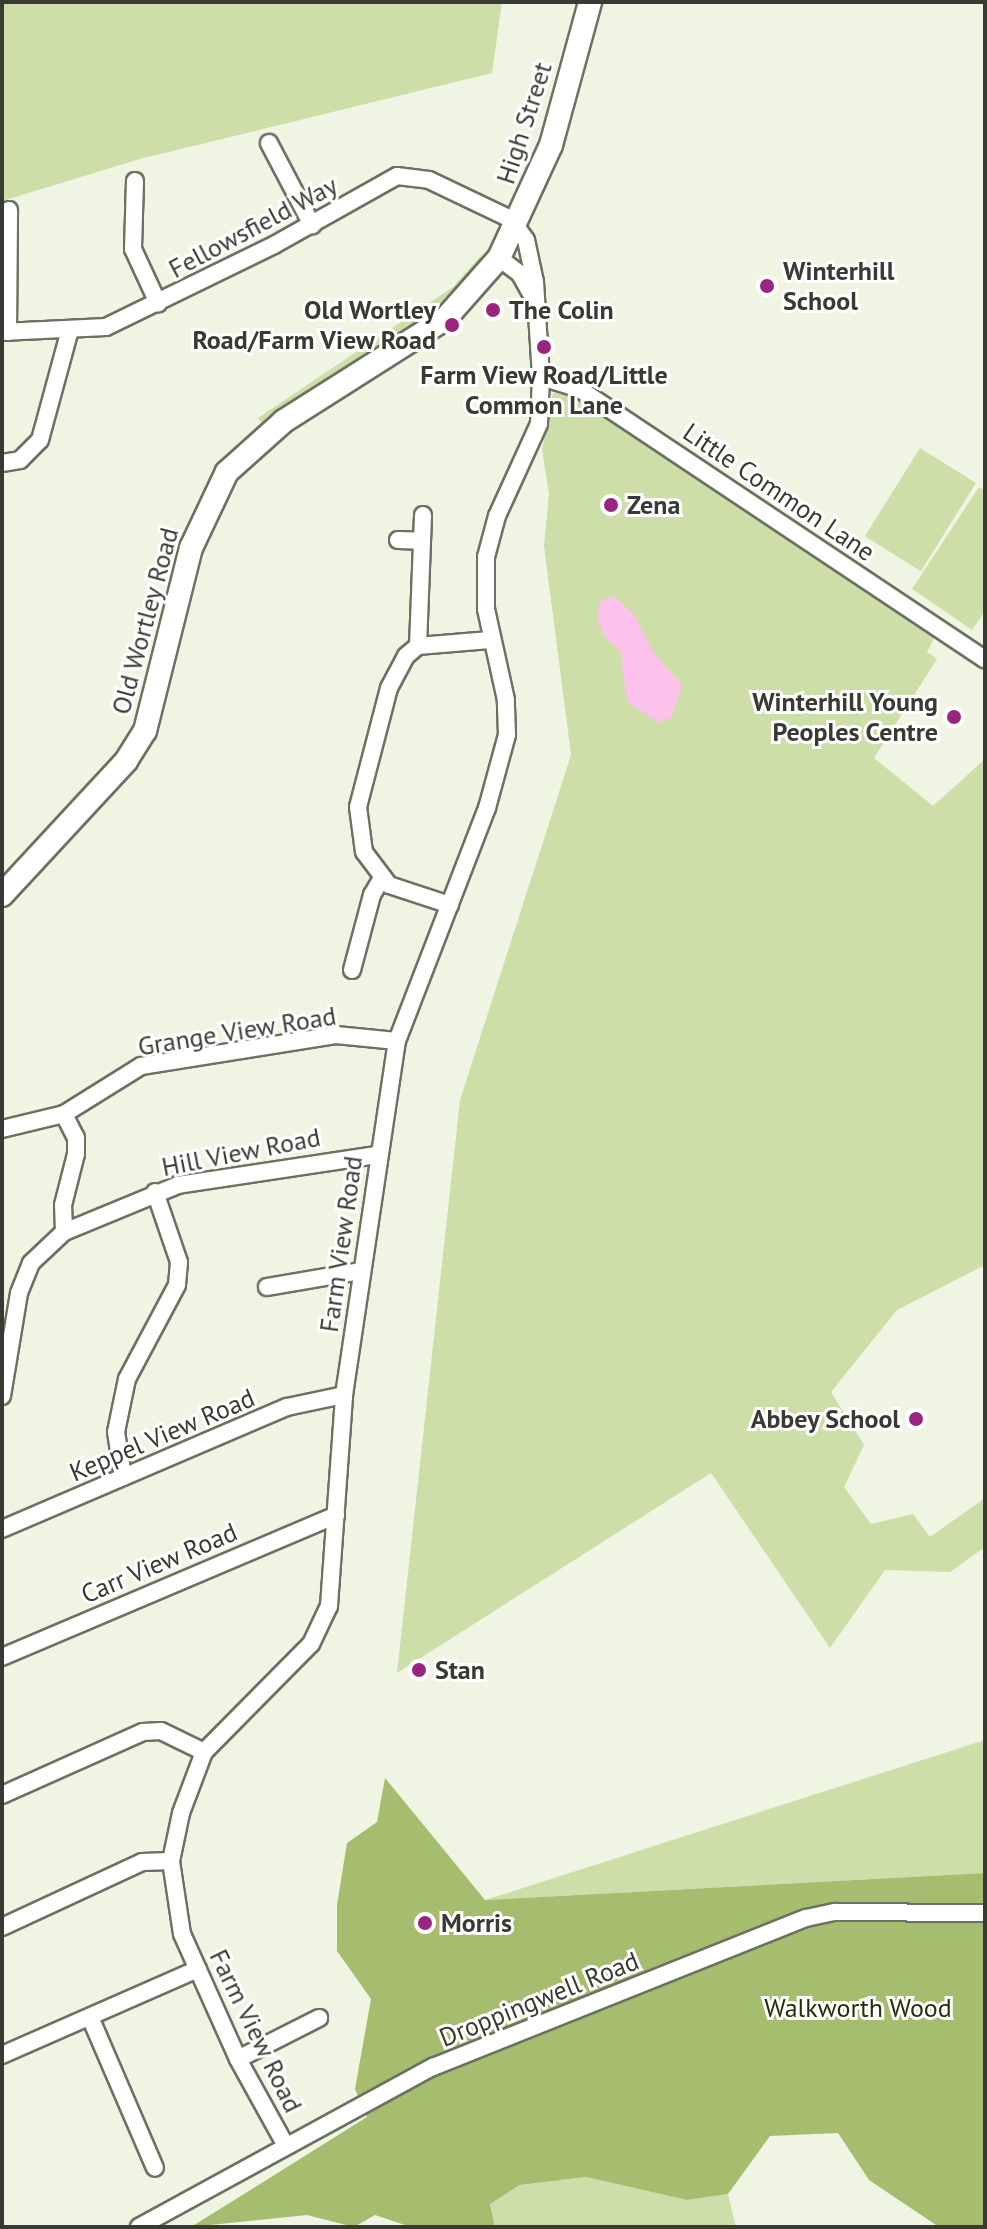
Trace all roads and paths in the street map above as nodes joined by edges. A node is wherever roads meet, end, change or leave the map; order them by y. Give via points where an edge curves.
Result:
1 (590, 2) edge
2 (269, 143) dead end
3 (135, 181) dead end
4 (9, 210) dead end
5 (516, 224) junction
6 (312, 225) junction
7 (499, 258) junction
8 (535, 302) junction
9 (158, 303) junction
10 (5, 332) edge
11 (69, 333) junction
12 (541, 377) junction
13 (2, 463) edge
14 (423, 515) dead end
15 (398, 540) dead end
16 (422, 541) junction
17 (490, 640) junction
18 (418, 646) junction
19 (985, 659) edge
20 (382, 878) junction
21 (2, 895) edge
22 (450, 905) junction
23 (351, 963) dead end
24 (397, 1041) junction
25 (64, 1114) junction
26 (2, 1129) edge
27 (377, 1155) junction
28 (155, 1192) junction
29 (64, 1232) junction
30 (361, 1271) junction
31 (267, 1287) dead end
32 (344, 1395) junction
33 (2, 1396) edge
34 (123, 1477) junction
35 (336, 1515) junction
36 (2, 1529) edge
37 (2, 1657) edge
38 (204, 1752) junction
39 (2, 1795) edge
40 (171, 1861) junction
41 (985, 1913) edge
42 (2, 1927) edge
43 (198, 1969) junction
44 (90, 2017) junction
45 (319, 2018) dead end
46 (2, 2055) edge
47 (238, 2059) junction
48 (286, 2146) junction
49 (155, 2168) dead end
50 (139, 2227) edge

1 - 5 street, High Street via 551,145
2 - 6 street
3 - 9 street via 133,249
4 - 10 street
5 - 6 street, Fellowsfield Way via 408,175 389,179
5 - 7 street, High Street
5 - 8 street, Farm View Road via 530,252
6 - 9 street, Fellowsfield Way
7 - 8 street, Farm View Road via 520,274
7 - 21 street, Old Wortley Road via 445,319 284,421 227,472 191,548 145,731 126,761
8 - 12 street, Farm View Road
9 - 11 street, Fellowsfield Way via 106,327
10 - 11 street, Fellowsfield Way
11 - 13 street via 40,440 20,460
12 - 17 street, Farm View Road via 539,424 488,539
12 - 19 street, Little Common Lane via 578,388
14 - 16 street
15 - 16 street
16 - 18 street
17 - 18 street
17 - 22 street, Farm View Road via 506,700 507,735
18 - 20 street via 394,673 358,807 359,838
20 - 22 street
20 - 23 street
22 - 24 street, Farm View Road
24 - 25 street, Grange View Road via 336,1035 141,1066
24 - 27 street, Farm View Road
25 - 26 street, Grange View Road
25 - 29 street via 76,1138 63,1205
27 - 28 street, Hill View Road
27 - 30 street, Farm View Road
28 - 29 street, Hill View Road
28 - 34 street via 179,1262 177,1285 127,1379 116,1432
29 - 33 street, Hill View Road via 31,1263 19,1293
30 - 31 street
30 - 32 street, Farm View Road
32 - 34 street, Keppel View Road via 287,1407
32 - 35 street, Farm View Road
34 - 36 street, Keppel View Road
35 - 37 street, Carr View Road
35 - 38 street, Farm View Road via 323,1626
38 - 39 street via 161,1731 143,1732
38 - 40 street, Farm View Road via 181,1813
40 - 42 street via 142,1862
40 - 43 street, Farm View Road via 182,1934
41 - 48 street, Droppingwell Road via 835,1912 806,1918 433,2067
43 - 44 street
43 - 47 street, Farm View Road
44 - 46 street
44 - 49 street
45 - 47 street
47 - 48 street, Farm View Road
48 - 50 street, Droppingwell Road

